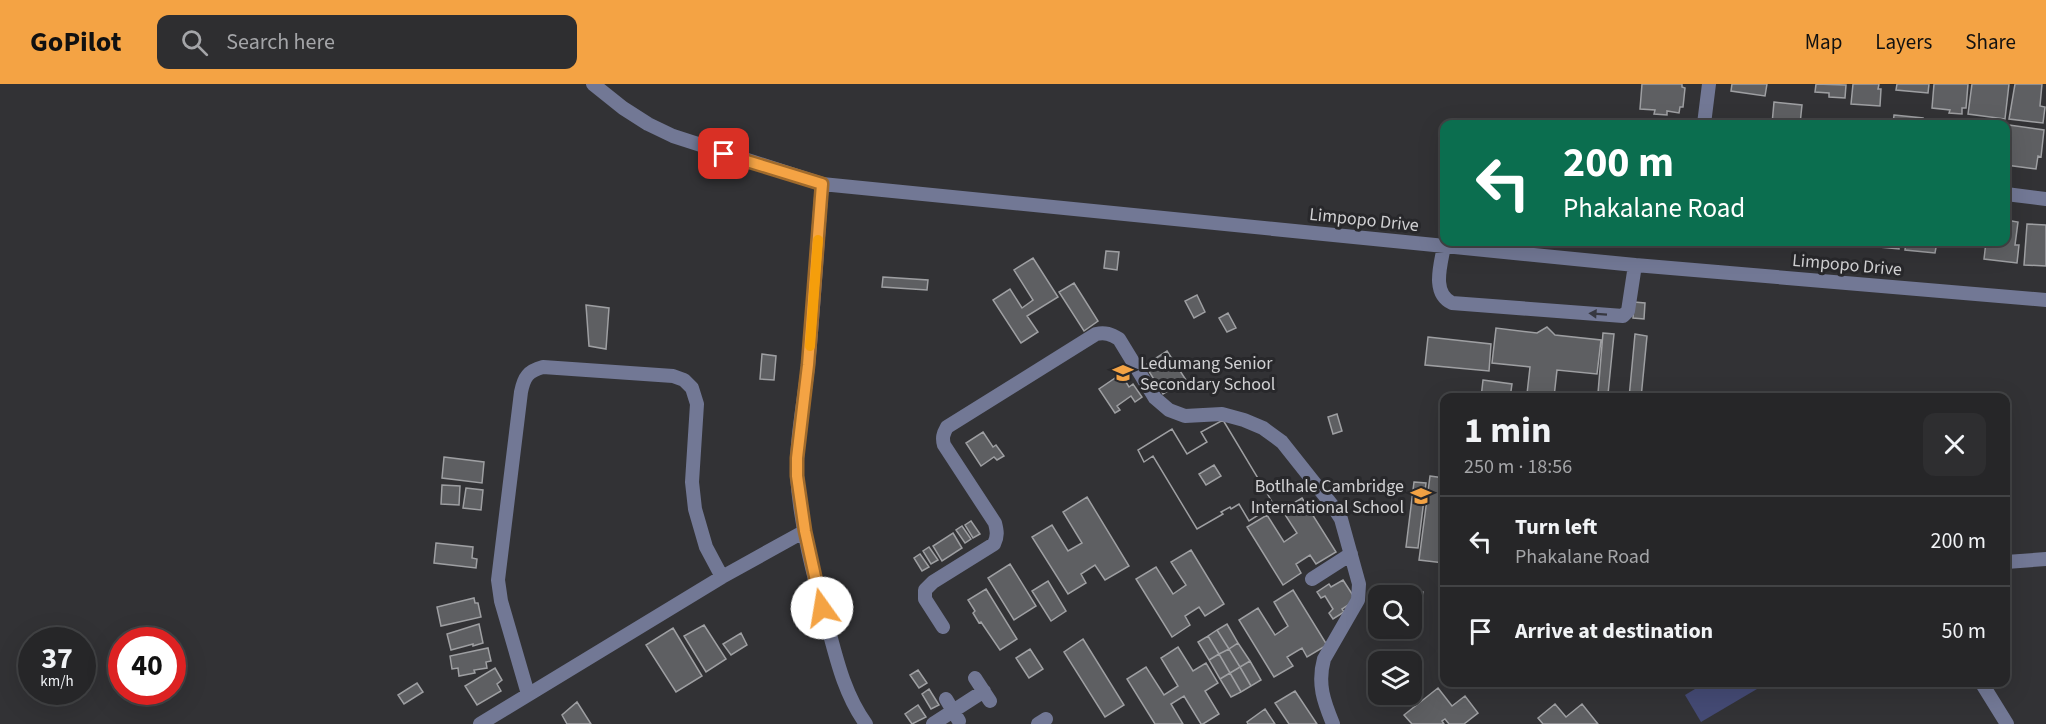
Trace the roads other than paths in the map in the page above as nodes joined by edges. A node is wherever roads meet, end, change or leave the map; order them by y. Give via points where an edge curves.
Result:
1 (593, 84) edge
2 (1709, 84) edge
3 (1704, 120) edge
4 (822, 184) junction
5 (2010, 195) edge
6 (2046, 199) edge
7 (1440, 246) edge
8 (1444, 246) joint
9 (1635, 265) junction
10 (2046, 300) edge
11 (805, 531) junction
12 (1351, 554) junction
13 (2046, 559) edge
14 (2010, 562) edge
15 (722, 577) junction
16 (1312, 579) dead end
17 (943, 627) dead end
18 (975, 678) dead end
19 (1984, 687) edge
20 (528, 694) junction
21 (480, 724) edge
22 (866, 724) edge
23 (933, 724) edge
24 (1333, 724) edge
25 (2007, 724) edge

1 - 4 street, Limpopo Drive via 640,119 673,136
2 - 3 street
4 - 7 street, Limpopo Drive
4 - 11 street via 797,458
5 - 6 street
8 - 9 street, Limpopo Drive
9 -> 8 street via 1628,310 1623,316 1452,303 1443,296 1438,284
9 - 10 street, Limpopo Drive
11 - 15 street
11 - 22 street via 840,670 854,706
12 - 16 street
12 - 17 street via 1337,512 1282,442 1244,420 1222,414 1185,416 1168,410 1155,398 1119,339 1112,334 1096,334 947,427 944,446 994,523 997,538 994,544 926,590 925,599
12 - 24 street via 1360,593 1324,659 1321,677 1322,699
13 - 14 street
15 - 20 street
15 - 20 street via 706,547 695,509 692,482 697,404 692,388 673,376 543,367 531,370 520,392 498,580
18 - 23 street via 987,696 953,710
19 - 25 street
20 - 21 street

